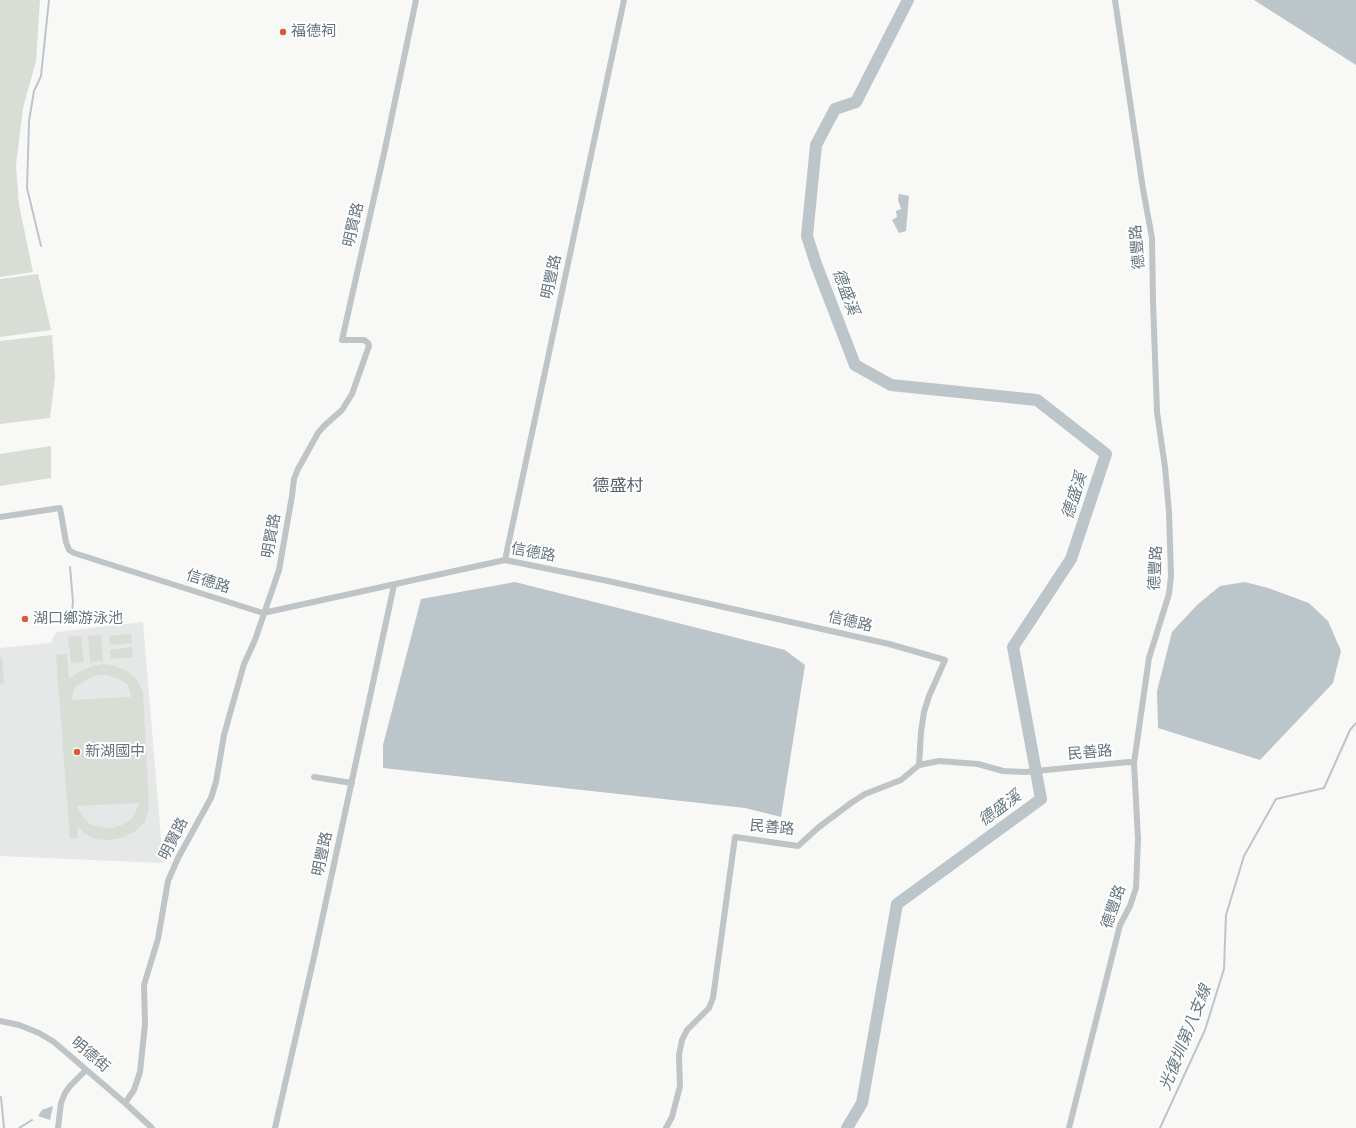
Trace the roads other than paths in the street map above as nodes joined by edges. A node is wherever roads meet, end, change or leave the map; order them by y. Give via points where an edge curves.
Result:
1 (416, 0) edge
2 (624, 0) edge
3 (1115, 0) edge
4 (0, 517) edge
5 (505, 560) junction
6 (394, 584) junction
7 (263, 613) junction
8 (1134, 763) junction
9 (919, 765) junction
10 (314, 778) dead end
11 (352, 783) junction
12 (0, 1021) edge
13 (86, 1070) junction
14 (125, 1102) junction
15 (58, 1128) edge
16 (152, 1128) edge
17 (275, 1128) edge
18 (666, 1128) edge
19 (1069, 1128) edge

1 - 7 street, 明賢路 via 342,340 364,340 369,346 352,394 342,410 318,433 294,479 279,570
2 - 5 street, 明豐路
3 - 8 street, 德豐路 via 1152,238 1157,412 1165,467 1171,551 1169,594 1149,658
4 - 7 street, 信德路 via 60,508 66,542 69,550 74,553
5 - 6 street, 信德路
5 - 9 street, 信德路 via 889,644 945,660 924,712
6 - 7 street, 信德路
6 - 11 street, 明豐路
7 - 14 street, 明賢路 via 232,704 211,798 178,858 168,882 158,939 144,985 145,1024 140,1072 134,1090
8 - 9 street, 民善路 via 1030,772 939,761
8 - 19 street, 德豐路 via 1138,839 1136,888 1120,925
9 - 18 street, 民善路 via 901,780 865,794 851,803 798,846 735,838 713,998 709,1008 687,1030 682,1040 679,1055 680,1086 672,1117
10 - 11 street
11 - 17 street, 明豐路
12 - 13 street, 明德街 via 39,1032
13 - 14 street, 明德街
13 - 15 street via 65,1093
14 - 16 street, 明德街

